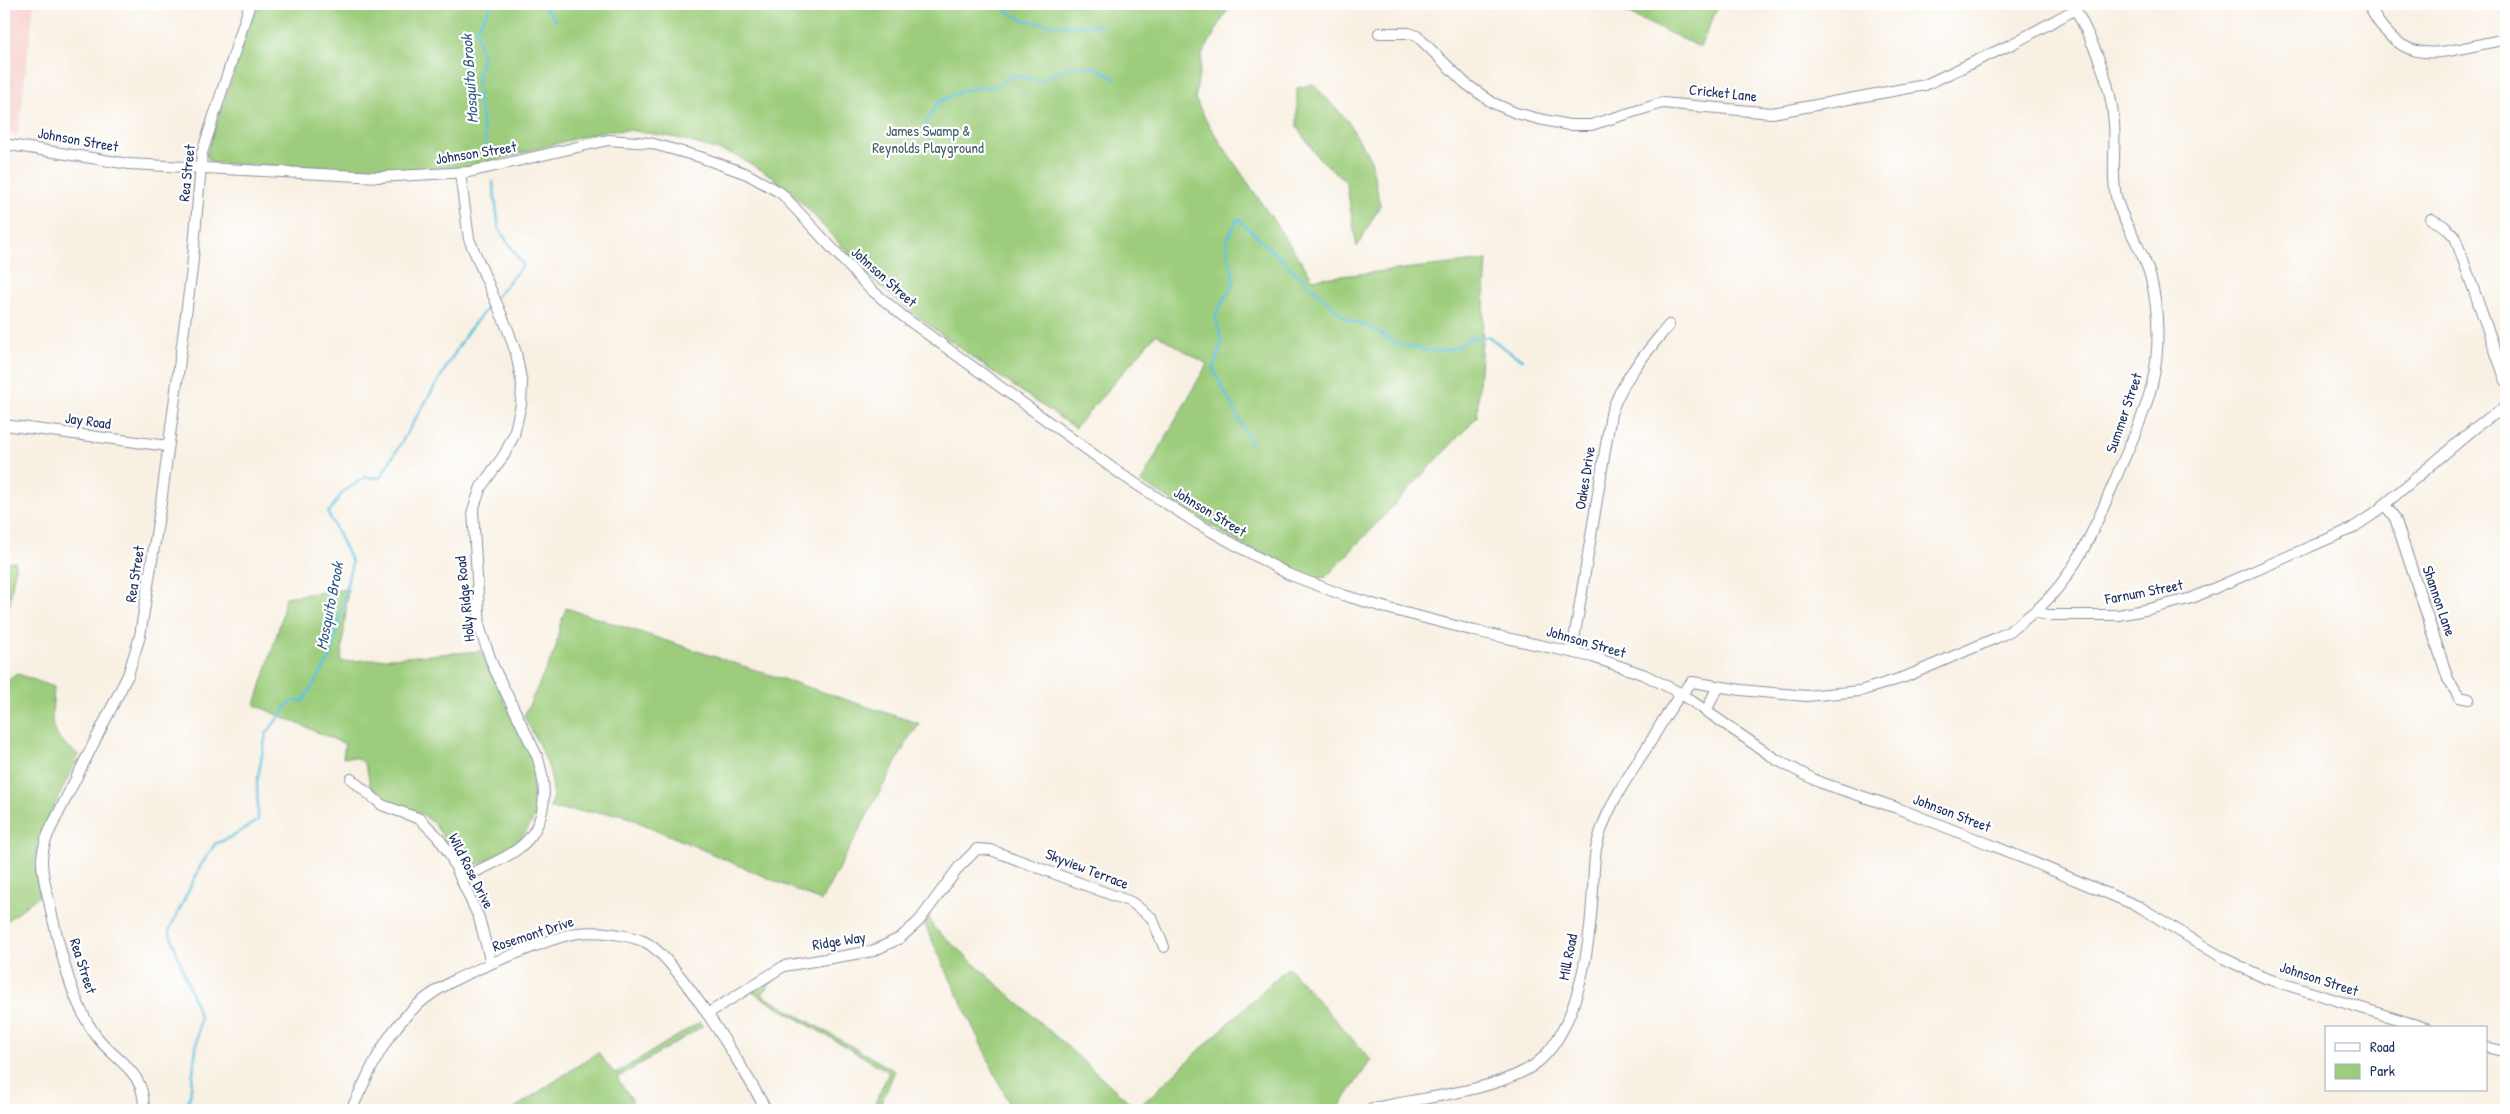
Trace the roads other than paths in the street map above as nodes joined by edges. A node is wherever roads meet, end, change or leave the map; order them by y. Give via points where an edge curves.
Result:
1 (250, 4) edge
2 (2368, 4) edge
3 (2074, 6) edge
4 (1379, 33) dead end
5 (2506, 39) edge
6 (4, 144) edge
7 (200, 168) junction
8 (460, 173) junction
9 (2431, 219) dead end
10 (1669, 325) dead end
11 (2506, 381) edge
12 (2506, 407) edge
13 (4, 424) edge
14 (168, 446) junction
15 (2385, 504) junction
16 (2034, 612) junction
17 (1572, 652) junction
18 (1720, 687) junction
19 (1680, 694) junction
20 (2469, 699) dead end
21 (1706, 712) junction
22 (351, 779) dead end
23 (977, 849) joint
24 (460, 879) junction
25 (1164, 947) dead end
26 (491, 963) junction
27 (707, 1014) junction
28 (2420, 1026) edge
29 (2488, 1048) edge
30 (2506, 1052) edge
31 (144, 1110) edge
32 (351, 1110) edge
33 (766, 1110) edge
34 (1370, 1110) edge

1 - 7 street, Rea Street via 205,141
2 - 5 street via 2392,40 2417,52 2446,51
3 - 4 street, Cricket Lane via 2012,44 1925,86 1772,114 1662,103 1591,124 1568,125 1516,113 1493,103 1465,83 1417,36
3 - 16 street, Summer Street via 2101,60 2110,88 2115,132 2115,195 2152,279 2157,356 2140,422 2082,551 2056,591
6 - 7 street, Johnson Street via 110,162
7 - 8 street, Johnson Street via 378,177
7 - 14 street, Rea Street via 193,261
8 - 17 street, Johnson Street via 608,140 650,143 747,174 781,193 868,287 904,317 1122,476 1198,524 1288,574 1343,595 1475,631
8 - 24 street, Holly Ridge Road via 469,239 516,353 522,384 521,404 509,445 481,487 473,510 480,629 493,666 538,756 544,800 537,827 518,849
9 - 11 street via 2455,237
10 - 17 street, Oakes Drive via 1634,367 1611,414
12 - 15 street, Farnum Street via 2481,422
13 - 14 street, Jay Road
14 - 31 street, Rea Street via 147,599 134,656 110,712 49,832 42,860 49,902 72,988 101,1042 126,1064 134,1076 143,1092
15 - 16 street, Farnum Street via 2351,529 2192,598 2119,615 2048,615
15 - 20 street, Shannon Lane via 2395,518 2448,679 2459,697
16 - 18 street via 1996,638 1905,677 1860,691 1806,696
17 - 19 street, Johnson Street via 1645,675
18 - 19 street via 1692,682
18 - 21 street
19 - 21 street, Johnson Street
19 - 34 street, Mill Road via 1617,796 1602,830 1596,849 1591,918 1584,959 1567,1023 1551,1049 1529,1069 1508,1078
21 - 28 street, Johnson Street via 1777,760 1819,782 1914,815 2133,904 2223,958 2265,978
22 - 24 street, Wild Rose Drive via 382,805 420,819 430,828 449,853
23 - 25 street, Skyview Terrace via 991,850 1131,902 1152,918
23 - 27 street, Ridge Way via 959,867 919,921 900,938 873,951 784,966
24 - 26 street, Wild Rose Drive via 479,918
26 - 27 street, Rosemont Drive via 577,933 636,940 647,943 667,959
26 - 32 street, Rosemont Drive via 436,990 406,1014 389,1037
27 - 33 street, Rosemont Drive
29 - 30 street

